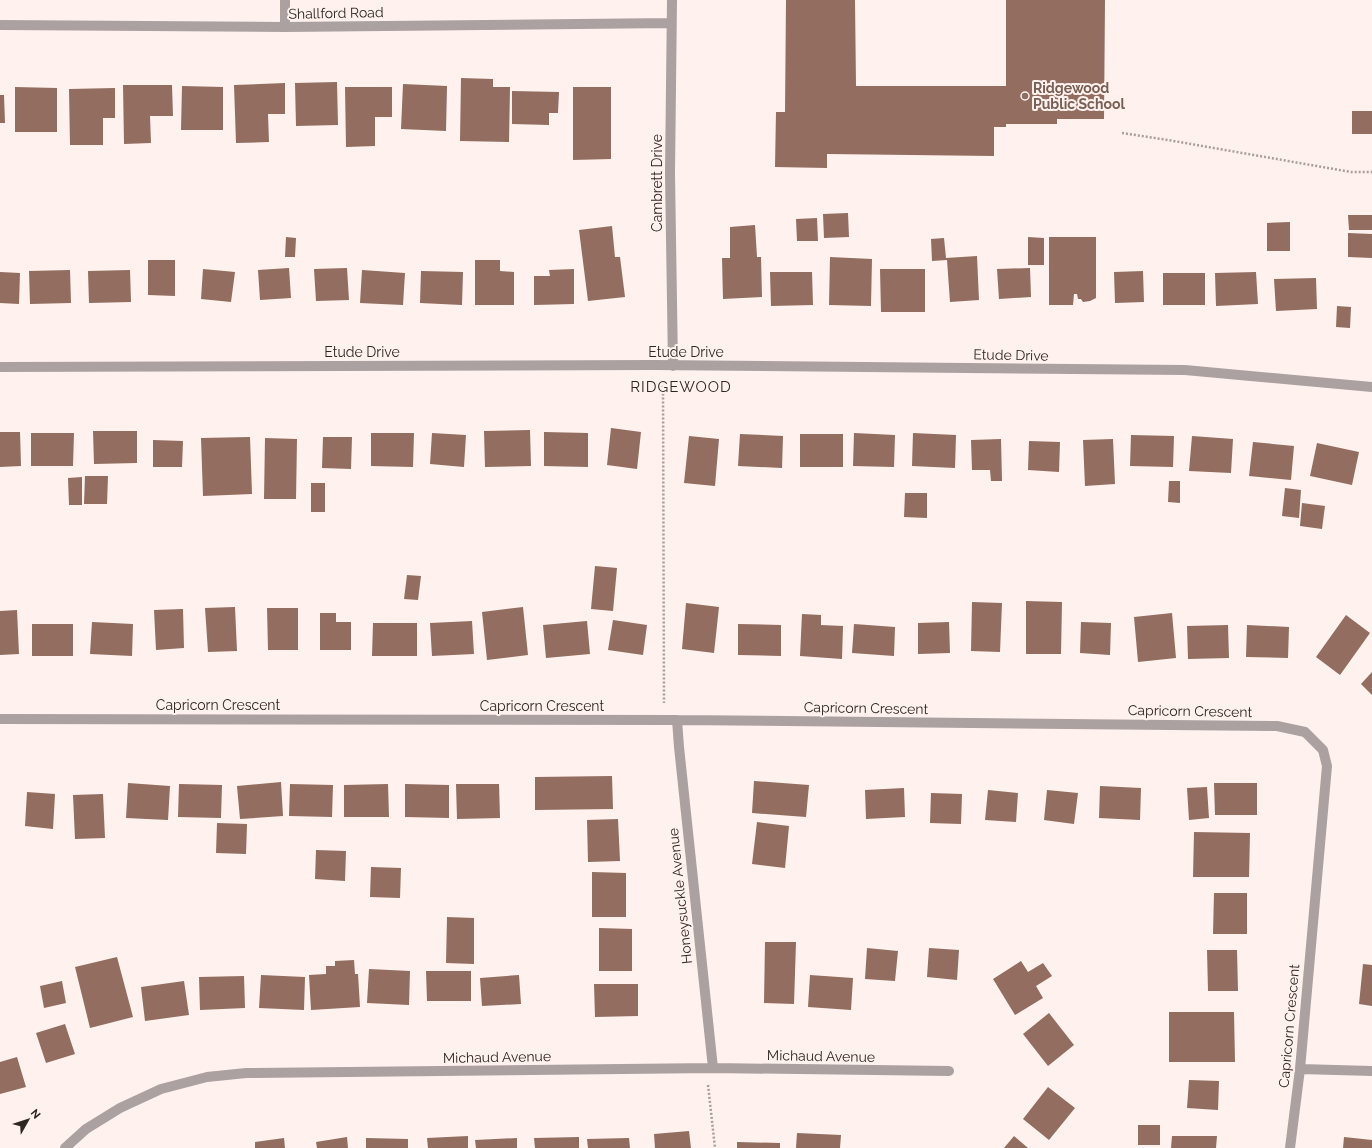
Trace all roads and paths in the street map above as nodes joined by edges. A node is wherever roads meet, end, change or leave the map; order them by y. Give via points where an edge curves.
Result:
1 (285, 0) edge
2 (672, 0) edge
3 (672, 23) junction
4 (0, 26) edge
5 (285, 28) junction
6 (1122, 133) dead end
7 (1372, 172) edge
8 (673, 366) junction
9 (0, 367) edge
10 (660, 380) dead end
11 (1372, 387) edge
12 (664, 704) dead end
13 (0, 719) edge
14 (677, 720) junction
15 (713, 1068) junction
16 (1300, 1069) junction
17 (949, 1071) dead end
18 (1372, 1071) edge
19 (707, 1084) dead end
20 (65, 1148) edge
21 (715, 1148) edge
22 (1290, 1148) edge

1 - 5 street
2 - 3 street, Cambrett Drive
3 - 5 street, Shallford Road
3 - 8 street, Cambrett Drive via 670,173
4 - 5 street, Shallford Road
6 - 7 path via 1351,172
8 - 9 street, Etude Drive
8 - 11 street, Etude Drive via 1185,370
10 - 12 path via 663,387
13 - 14 street, Capricorn Crescent
14 - 15 street, Honeysuckle Avenue
14 - 16 street, Capricorn Crescent via 1277,726 1305,732 1323,750 1327,766
15 - 17 street, Michaud Avenue
15 - 20 street, Michaud Avenue via 246,1074 207,1077 161,1090 120,1108 86,1130
16 - 18 street
16 - 22 street, Capricorn Crescent
19 - 21 path

